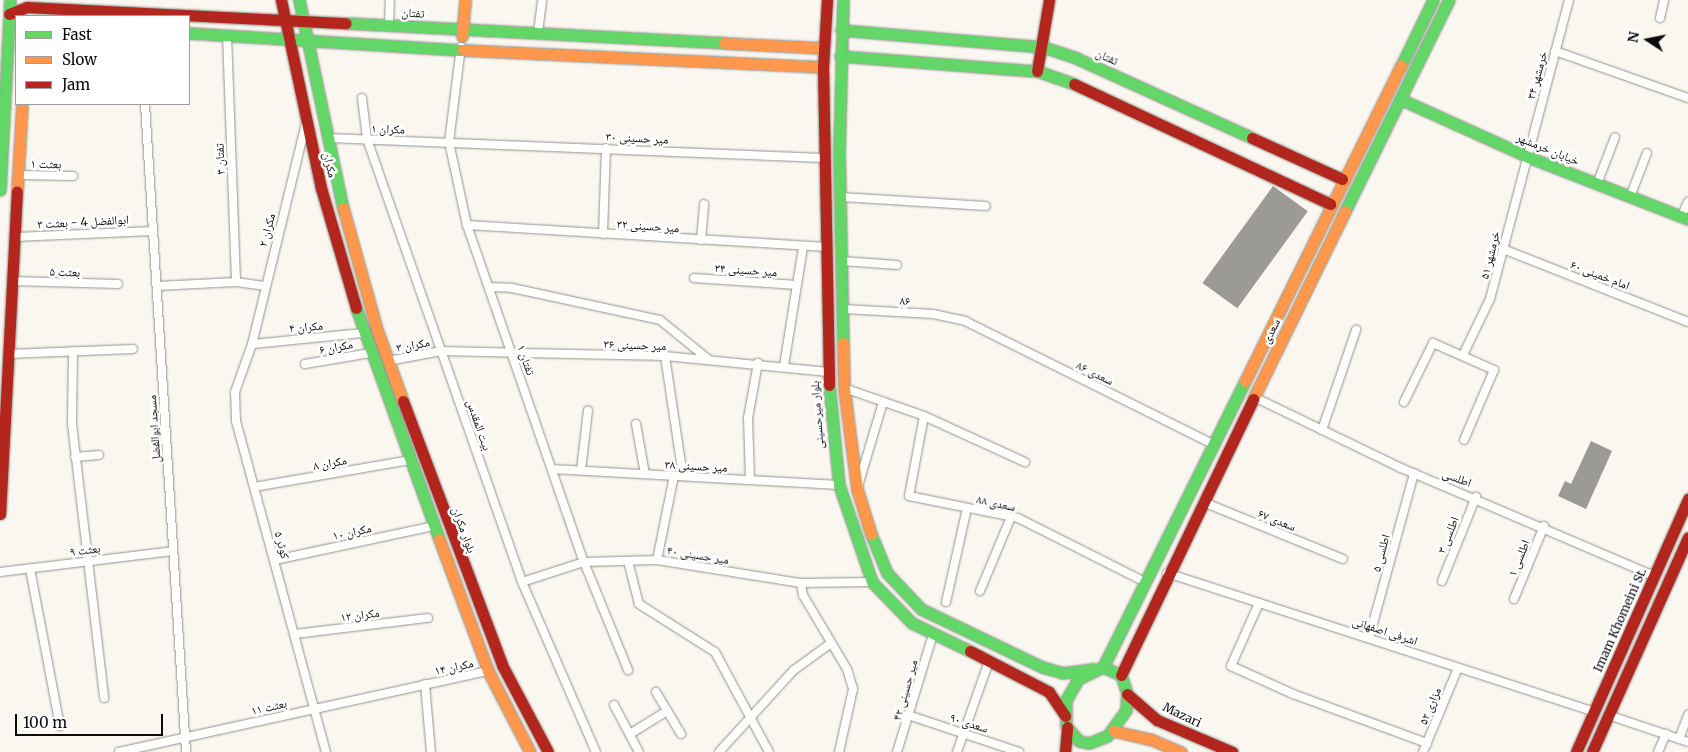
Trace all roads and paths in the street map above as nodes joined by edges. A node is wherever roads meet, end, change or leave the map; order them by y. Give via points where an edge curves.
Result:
1 (10, 0) edge
2 (281, 0) edge
3 (299, 0) edge
4 (390, 0) edge
5 (465, 0) edge
6 (542, 0) edge
7 (827, 0) edge
8 (843, 0) edge
9 (1049, 0) edge
10 (1433, 0) edge
11 (1449, 0) edge
12 (1569, 0) edge
13 (1664, 0) edge
14 (27, 8) edge
15 (177, 15) edge
16 (13, 16) edge
17 (190, 16) edge
18 (1660, 18) dead end
19 (284, 20) junction
20 (302, 22) junction
21 (389, 25) junction
22 (463, 30) junction
23 (841, 30) junction
24 (190, 33) edge
25 (538, 33) junction
26 (227, 35) junction
27 (289, 42) junction
28 (306, 43) junction
29 (461, 47) junction
30 (1043, 47) junction
31 (824, 48) junction
32 (1555, 51) junction
33 (840, 56) junction
34 (823, 67) junction
35 (1037, 71) junction
36 (362, 98) dead end
37 (1688, 98) edge
38 (1400, 100) junction
39 (22, 105) edge
40 (145, 105) edge
41 (306, 122) junction
42 (1615, 137) dead end
43 (327, 138) junction
44 (368, 139) junction
45 (449, 142) junction
46 (606, 148) junction
47 (1647, 153) dead end
48 (1526, 156) junction
49 (825, 158) junction
50 (18, 175) junction
51 (73, 176) dead end
52 (1342, 179) junction
53 (1597, 184) junction
54 (0, 190) edge
55 (841, 197) junction
56 (1630, 197) junction
57 (1688, 202) edge
58 (704, 204) dead end
59 (1330, 204) junction
60 (986, 206) dead end
61 (1685, 218) edge
62 (467, 225) junction
63 (153, 230) junction
64 (603, 234) junction
65 (15, 237) junction
66 (701, 240) junction
67 (803, 247) junction
68 (827, 247) junction
69 (1503, 249) junction
70 (842, 261) junction
71 (897, 265) dead end
72 (694, 278) dead end
73 (12, 282) junction
74 (236, 282) junction
75 (118, 284) dead end
76 (797, 285) junction
77 (156, 286) junction
78 (264, 286) junction
79 (488, 287) junction
80 (843, 309) junction
81 (371, 311) joint
82 (965, 321) joint
83 (1688, 322) edge
84 (1356, 330) dead end
85 (363, 333) junction
86 (252, 344) junction
87 (132, 349) dead end
88 (73, 351) junction
89 (442, 351) junction
90 (370, 352) junction
91 (511, 353) junction
92 (8, 354) junction
93 (1464, 355) junction
94 (665, 356) junction
95 (708, 359) junction
96 (388, 361) junction
97 (758, 363) junction
98 (305, 364) dead end
99 (784, 366) junction
100 (828, 372) junction
101 (844, 388) junction
102 (1254, 397) junction
103 (883, 402) junction
104 (1404, 402) dead end
105 (588, 410) dead end
106 (924, 416) junction
107 (636, 424) dead end
108 (1322, 430) junction
109 (2, 432) edge
110 (1464, 440) dead end
111 (1215, 444) junction
112 (98, 455) dead end
113 (75, 457) junction
114 (410, 460) junction
115 (1025, 462) dead end
116 (552, 468) junction
117 (581, 470) junction
118 (1414, 473) junction
119 (645, 474) junction
120 (430, 475) junction
121 (674, 476) junction
122 (683, 476) junction
123 (417, 480) junction
124 (750, 480) junction
125 (839, 485) junction
126 (254, 486) junction
127 (857, 489) junction
128 (1476, 497) junction
129 (1688, 499) edge
130 (1203, 502) junction
131 (966, 508) junction
132 (0, 514) edge
133 (1011, 517) junction
134 (434, 526) junction
135 (1544, 526) junction
136 (1688, 537) edge
137 (173, 550) junction
138 (275, 560) junction
139 (657, 560) junction
140 (1343, 560) dead end
141 (628, 561) junction
142 (86, 562) junction
143 (584, 562) junction
144 (30, 569) junction
145 (0, 572) edge
146 (1167, 573) junction
147 (1654, 576) junction
148 (1442, 581) dead end
149 (522, 582) junction
150 (872, 582) junction
151 (801, 583) junction
152 (1147, 583) junction
153 (980, 591) dead end
154 (1514, 599) dead end
155 (946, 602) dead end
156 (1259, 602) junction
157 (428, 618) dead end
158 (295, 634) junction
159 (933, 634) junction
160 (1369, 638) junction
161 (831, 642) junction
162 (989, 661) junction
163 (1098, 668) junction
164 (1458, 668) junction
165 (628, 670) dead end
166 (488, 671) junction
167 (1121, 675) junction
168 (425, 684) junction
169 (656, 692) dead end
170 (1127, 694) junction
171 (104, 698) dead end
172 (614, 705) dead end
173 (316, 708) junction
174 (667, 711) junction
175 (1595, 712) junction
176 (1608, 715) junction
177 (1688, 715) edge
178 (750, 716) junction
179 (911, 716) junction
180 (1066, 721) junction
181 (60, 726) dead end
182 (1114, 731) junction
183 (630, 734) junction
184 (681, 734) dead end
185 (964, 734) junction
186 (1666, 734) junction
187 (184, 738) junction
188 (1679, 739) junction
189 (1099, 741) junction
190 (1427, 742) junction
191 (1688, 742) edge
192 (121, 752) edge
193 (186, 752) edge
194 (326, 752) edge
195 (431, 752) edge
196 (530, 752) edge
197 (548, 752) edge
198 (596, 752) edge
199 (639, 752) edge
200 (719, 752) edge
201 (769, 752) edge
202 (839, 752) edge
203 (897, 752) edge
204 (957, 752) edge
205 (1020, 752) edge
206 (1065, 752) edge
207 (1088, 752) edge
208 (1181, 752) edge
209 (1232, 752) edge
210 (1423, 752) edge
211 (1576, 752) edge
212 (1592, 752) edge
213 (1658, 752) edge

1 - 16 main road
2 - 19 main road, مکران
3 - 20 main road, مکران
4 - 21 street
5 - 22 main road
6 - 25 street
7 - 31 main road, بلوار میرحسینی
8 - 23 main road
9 - 30 main road
10 - 52 main road, سعدی
11 - 38 main road, سعدی
12 - 32 street, خرمشهر ۳۴
13 - 18 street
14 - 15 main road, تفتان
14 - 16 main road, تفتان
16 - 54 main road
17 - 19 main road, تفتان
19 - 20 main road, تفتان
19 - 27 main road, مکران
20 - 21 main road, تفتان
20 - 28 main road, مکران
21 - 22 main road, تفتان
22 - 25 main road, تفتان
22 - 29 main road
23 - 30 main road, تفتان
23 - 33 main road
24 - 26 main road
25 - 31 main road, تفتان
26 - 27 main road
26 - 74 street, تفتان ۳
27 - 28 main road
27 - 41 main road, مکران
28 - 29 main road
28 - 43 main road, مکران
29 - 34 main road
29 - 45 street, تفتان ۱
30 - 35 main road
30 - 52 main road, تفتان via 1076,58
31 - 34 main road, بلوار میرحسینی
32 - 37 street
32 - 48 street, خرمشهر ۳۴
33 - 35 main road
33 - 55 main road
34 - 49 main road, بلوار میرحسینی
35 - 59 main road via 1067,80
36 - 44 street, بیت المقدس
38 - 48 main road, خیابان خرمشهر
38 - 102 main road, سعدی
39 - 50 main road
40 - 63 street, مسجد ابوالفضل
41 - 78 street, مکران ۲
41 - 85 main road, مکران
42 - 53 street
43 - 44 street, مکران ۱
43 - 81 main road, مکران
44 - 45 street, مکران ۱
44 - 89 street, بیت المقدس
45 - 46 street, میر حسینی ۳۰
45 - 62 street, تفتان ۱
46 - 49 street, میر حسینی ۳۰
46 - 64 street
47 - 56 street
48 - 53 main road, خیابان خرمشهر
48 - 69 street, خرمشهر ۵۱
49 - 68 main road, بلوار میرحسینی
50 - 51 street, بعثت ۱
50 - 65 main road
52 - 59 main road, سعدی
53 - 56 main road, خیابان خرمشهر
55 - 60 street
55 - 70 main road
56 - 61 main road, خیابان خرمشهر
57 - 61 street
58 - 66 street
59 - 111 main road, سعدی
62 - 64 street, میر حسینی ۳۲
62 - 79 street, تفتان ۱
63 - 65 street, ابوالفضل 4 - بعثت ۳
63 - 77 street, مسجد ابوالفضل
64 - 66 street, میر حسینی ۳۲
65 - 73 main road
66 - 67 street, میر حسینی ۳۲
67 - 68 street, میر حسینی ۳۲
67 - 76 street
68 - 100 main road, بلوار میرحسینی
69 - 83 street, امام خمینی ۶۰
69 - 93 street, خرمشهر ۵۱ via 1490,298
70 - 71 street
70 - 80 main road
72 - 76 street, میر حسینی ۳۴
73 - 75 street, بعثت ۵
73 - 92 main road
74 - 77 street
74 - 78 street
76 - 99 street
77 - 137 street, مسجد ابوالفضل
78 - 86 street, مکران ۲
79 - 91 street, تفتان ۱
79 - 95 street via 512,288 660,320
80 - 82 street, ۸۶ via 933,314
80 - 101 main road
81 - 96 main road, بلوار مکران
82 - 111 street, سعدی ۸۶
84 - 108 street
85 - 86 street, مکران ۴
85 - 90 main road
86 - 126 street, کوثر ۵ via 236,402 236,421
87 - 88 street
88 - 92 street
88 - 113 street
89 - 91 street, میر حسینی ۳۶
89 - 96 street, مکران ۳
89 - 149 street, بیت المقدس
90 - 98 street, مکران ۶
90 - 114 main road
91 - 94 street, میر حسینی ۳۶
91 - 116 street, تفتان ۱
92 - 109 main road
93 - 104 street via 1433,343
93 - 110 street via 1495,374
94 - 95 street, میر حسینی ۳۶
94 - 122 street
95 - 97 street, میر حسینی ۳۶
96 - 120 main road, بلوار مکران
97 - 99 street, میر حسینی ۳۶
97 - 124 street via 748,418
99 - 100 street, میر حسینی ۳۶
100 - 125 main road, بلوار میرحسینی
101 - 103 street
101 - 127 main road
102 - 108 street, اطلسی
102 - 130 main road, سعدی
103 - 106 street
103 - 127 street
105 - 117 street
106 - 115 street
106 - 131 street, سعدی ۸۸ via 909,496
107 - 119 street
108 - 118 street, اطلسی
109 - 132 main road
111 - 152 main road, سعدی
112 - 113 street
113 - 142 street
114 - 123 main road
114 - 126 street, مکران ۸
116 - 117 street, میر حسینی ۳۸
116 - 143 street, تفتان ۱
117 - 119 street, میر حسینی ۳۸
118 - 128 street, اطلسی
118 - 160 street, اطلسی ۵
119 - 121 street, میر حسینی ۳۸
120 - 123 main road
120 - 197 main road, بلوار مکران via 502,665
121 - 122 street, میر حسینی ۳۸
121 - 139 street
122 - 124 street, میر حسینی ۳۸
123 - 134 main road
124 - 125 street, میر حسینی ۳۸
125 - 150 main road, بلوار میرحسینی
126 - 138 street, کوثر ۵
127 - 163 main road via 886,573 921,609 1042,667 1063,673
128 - 135 street, اطلسی
128 - 148 street, اطلسی ۳
129 - 147 main road, Imam Khomeini St.
130 - 140 street, سعدی ۶۷
130 - 146 main road, سعدی
131 - 133 street, سعدی ۸۸
131 - 155 street
133 - 152 street, سعدی ۸۸ via 1066,540
133 - 153 street
134 - 138 street, مکران ۱۰
134 - 166 main road
135 - 147 street, اطلسی
135 - 154 street, اطلسی ۱
136 - 176 main road
137 - 142 street, بعثت ۹
137 - 187 street, مسجد ابوالفضل
138 - 158 street, کوثر ۵
139 - 141 street, میر حسینی ۴۰
139 - 151 street, میر حسینی ۴۰
141 - 143 street, میر حسینی ۴۰
141 - 178 street via 638,604 715,652
142 - 144 street, بعثت ۹
142 - 171 street
143 - 149 street, میر حسینی ۴۰
143 - 165 street, تفتان ۱
144 - 145 street, بعثت ۹
144 - 181 street
146 - 156 street, اشرفی اصفهانی
146 - 167 main road, سعدی
147 - 175 main road, Imam Khomeini St.
149 - 198 street, بیت المقدس
150 - 151 street, میر حسینی ۴۰
150 - 159 main road, بلوار میرحسینی via 912,623
151 - 161 street via 803,595
152 - 163 main road, سعدی
156 - 160 street, اشرفی اصفهانی
156 - 190 street via 1232,666 1293,694
157 - 158 street, مکران ۱۲
158 - 173 street, کوثر ۵
159 - 162 main road, بلوار میرحسینی
159 - 179 street, میر حسینی ۴۲
160 - 164 street, اشرفی اصفهانی
161 - 178 street via 794,670
161 - 202 street via 853,689
162 - 180 main road, بلوار میرحسینی via 1049,692
162 - 185 street
163 - 167 main road
163 - 180 main road via 1078,679 1069,692
164 - 175 street, اشرفی اصفهانی
164 - 190 street, مزاری ۵۲
166 - 168 street, مکران ۱۴
166 - 196 main road
167 - 170 main road
168 - 173 street, بعثت ۱۱
168 - 195 street
169 - 174 street
170 - 182 main road via 1123,718
170 - 209 main road, Mazari via 1156,720
172 - 183 street
173 - 187 street, بعثت ۱۱
173 - 194 street, کوثر ۵
174 - 183 street
174 - 184 street
175 - 211 main road, Imam Khomeini St.
176 - 186 street
176 - 212 main road
177 - 188 street
178 - 200 street
178 - 201 street
179 - 185 street, سعدی ۹۰
179 - 203 street, میر حسینی ۴۲
180 - 189 main road via 1079,742
180 - 206 main road
182 - 189 main road
182 - 208 main road via 1150,739
183 - 199 street
185 - 204 street
185 - 205 street, سعدی ۹۰
186 - 188 street
186 - 213 street
187 - 192 street, بعثت ۱۱
187 - 193 street, مسجد ابوالفضل
188 - 191 street
189 - 207 main road
190 - 210 street, مزاری ۵۲

